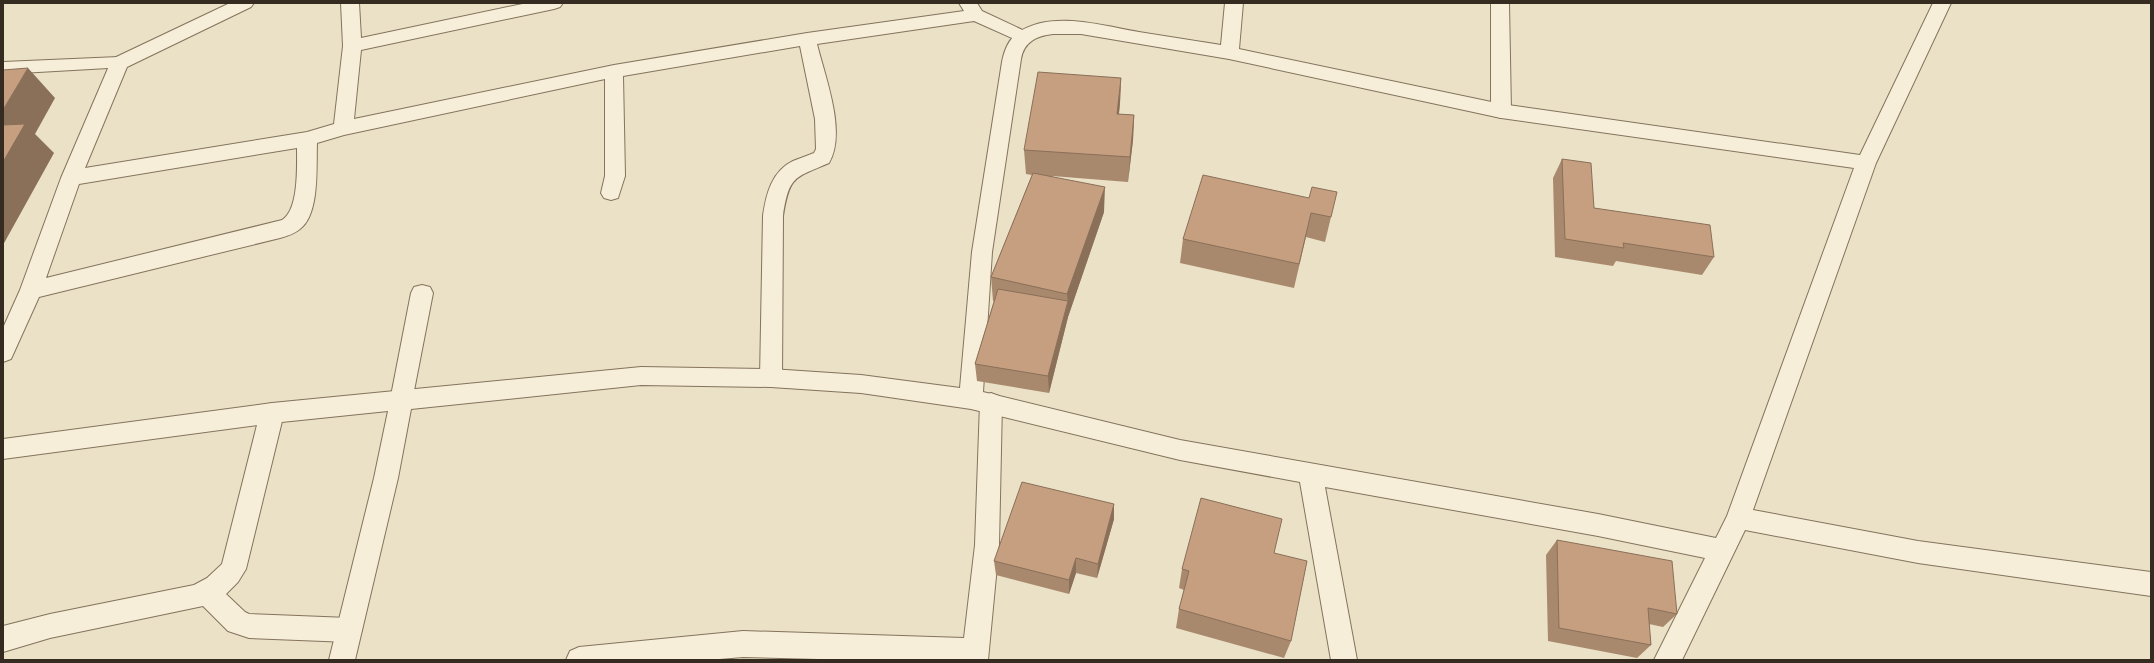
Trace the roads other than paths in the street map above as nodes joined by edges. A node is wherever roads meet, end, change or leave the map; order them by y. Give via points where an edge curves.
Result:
1 (245, 3) edge
2 (350, 3) edge
3 (554, 3) edge
4 (1234, 3) edge
5 (1500, 3) edge
6 (1942, 3) edge
7 (500, 9) edge
8 (972, 9) edge
9 (1023, 37) junction
10 (807, 39) junction
11 (352, 46) junction
12 (1229, 53) junction
13 (119, 63) junction
14 (3, 68) edge
15 (614, 71) junction
16 (1501, 111) junction
17 (343, 128) junction
18 (307, 139) junction
19 (1866, 163) junction
20 (71, 178) junction
21 (611, 193) dead end
22 (31, 290) junction
23 (422, 293) dead end
24 (3, 353) edge
25 (771, 378) junction
26 (401, 401) junction
27 (981, 401) junction
28 (272, 413) junction
29 (3, 448) edge
30 (1311, 474) junction
31 (1738, 518) junction
32 (1721, 550) junction
33 (2151, 584) edge
34 (208, 592) junction
35 (349, 630) junction
36 (3, 639) edge
37 (742, 652) edge
38 (976, 655) edge
39 (1671, 658) edge
40 (342, 660) edge
41 (579, 660) edge
42 (1344, 660) edge

1 - 13 street
2 - 11 street
3 - 7 street
4 - 12 street
5 - 16 street
6 - 19 street
7 - 11 street
8 - 9 street
8 - 10 street
9 - 12 street via 1046,28 1063,26
9 - 27 street via 1014,49 1009,75 982,252
10 - 15 street
10 - 25 street via 820,94 827,149 822,158 798,167 779,184 773,216
11 - 17 street
12 - 16 street
13 - 14 street
13 - 20 street
15 - 17 street
15 - 21 street via 615,176
16 - 19 street
17 - 18 street
18 - 20 street
18 - 22 street via 302,208 296,221 290,225 280,230
19 - 31 street
20 - 22 street
22 - 24 street
23 - 26 street
25 - 26 street via 640,376
25 - 27 street via 861,384
26 - 28 street
26 - 35 street via 386,478
27 - 30 street via 1180,450
27 - 38 street via 986,545
28 - 29 street
28 - 34 street via 233,569 222,582
30 - 32 street via 1598,525
30 - 42 street
31 - 32 street
31 - 33 street via 1918,552
32 - 39 street
34 - 35 street via 237,622 249,626
34 - 36 street via 195,598 50,626
35 - 40 street
37 - 38 street
37 - 41 street

